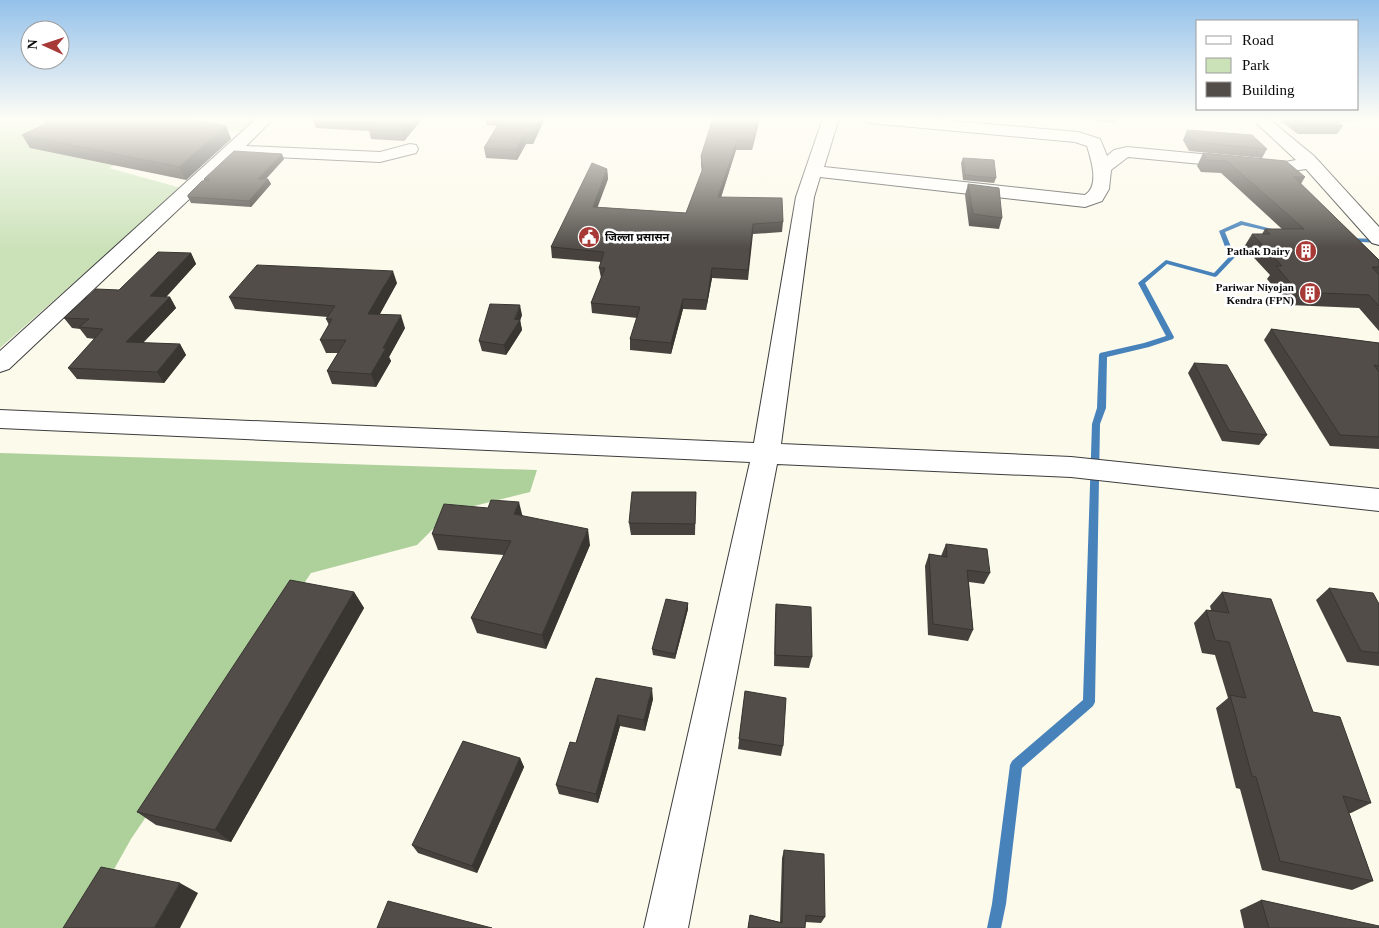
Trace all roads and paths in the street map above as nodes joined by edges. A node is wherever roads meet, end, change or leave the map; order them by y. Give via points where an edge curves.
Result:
1 (219, 161) edge
2 (816, 161) edge
3 (1100, 161) edge
4 (1111, 161) edge
5 (1227, 161) edge
6 (1306, 161) edge
7 (1309, 161) edge
8 (1102, 168) junction
9 (813, 171) junction
10 (1377, 237) edge
11 (0, 364) edge
12 (0, 419) edge
13 (766, 452) junction
14 (1379, 500) edge
15 (666, 928) edge

1 - 11 street
2 - 9 street
3 - 8 street
4 - 8 street
5 - 6 street via 1285,167
7 - 10 street
8 - 9 street via 1099,194 1085,201
9 - 13 street via 805,197
12 - 13 street
13 - 14 street via 1071,467
13 - 15 street

